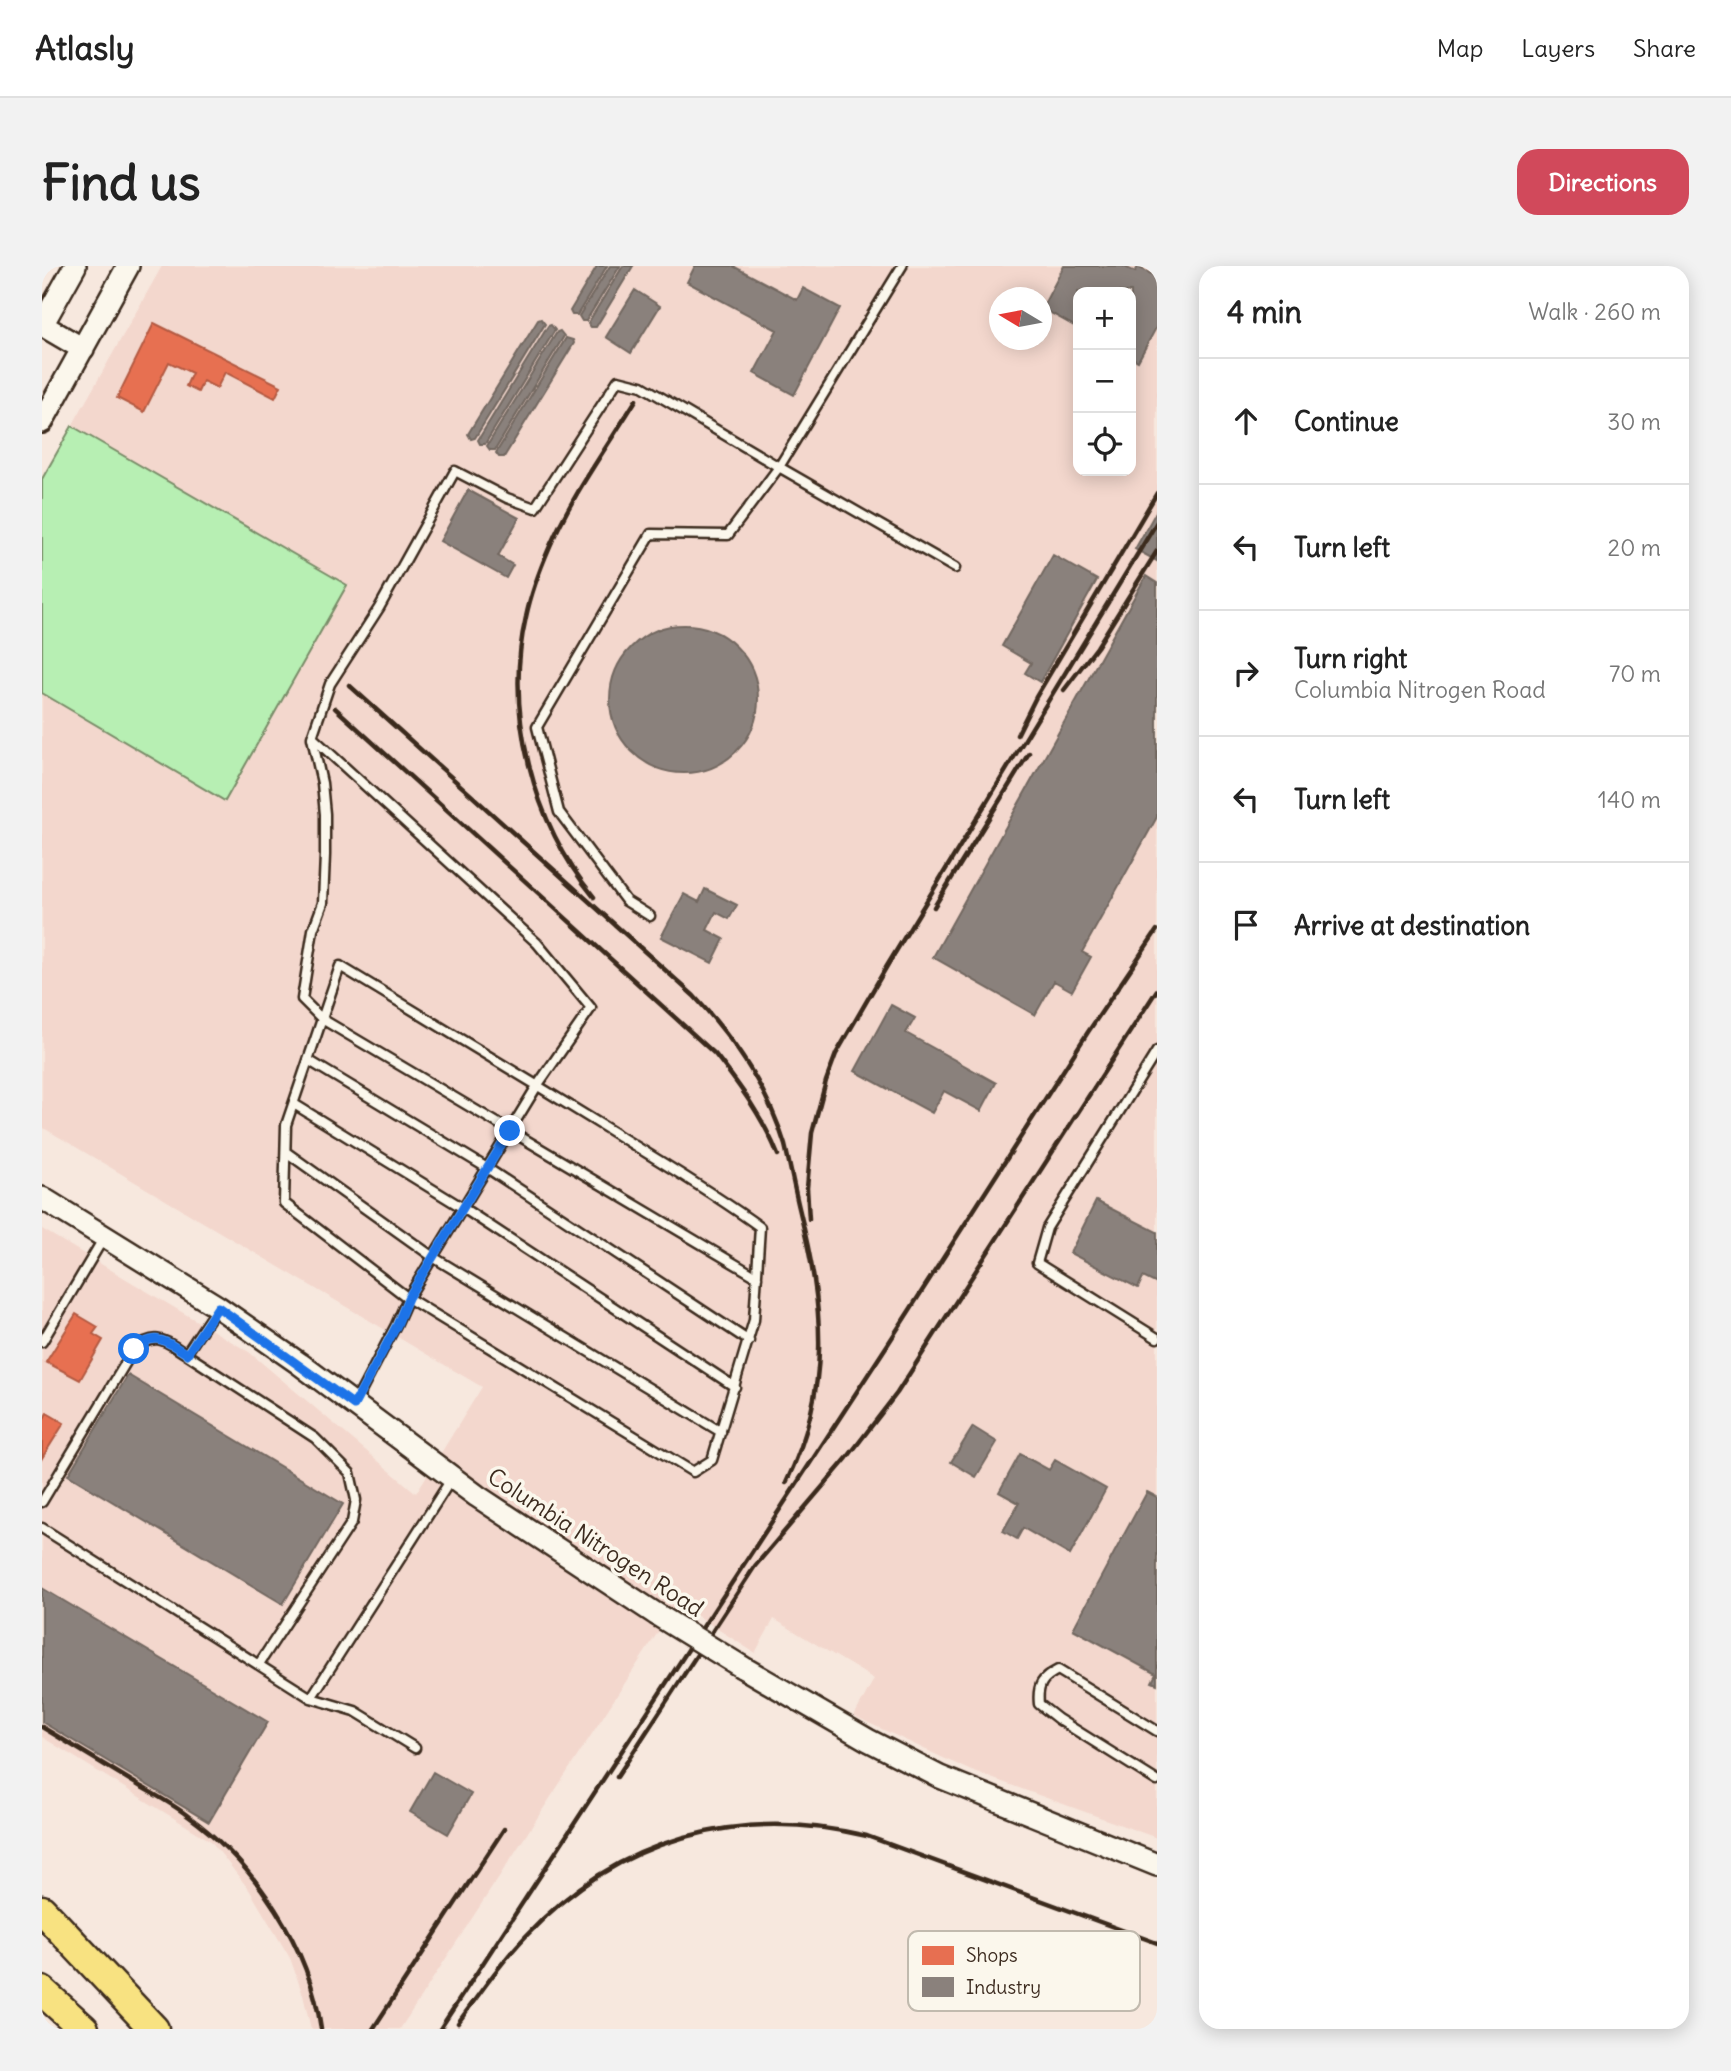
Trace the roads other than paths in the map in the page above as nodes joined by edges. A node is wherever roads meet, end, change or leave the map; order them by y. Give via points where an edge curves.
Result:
1 (75, 266) edge
2 (128, 266) edge
3 (902, 266) edge
4 (42, 325) edge
5 (83, 349) junction
6 (42, 422) edge
7 (779, 467) junction
8 (955, 568) dead end
9 (312, 737) junction
10 (650, 916) dead end
11 (322, 1019) junction
12 (1157, 1051) edge
13 (308, 1060) junction
14 (537, 1086) junction
15 (294, 1104) junction
16 (510, 1131) junction
17 (286, 1152) junction
18 (487, 1168) junction
19 (42, 1198) edge
20 (463, 1208) junction
21 (105, 1236) junction
22 (433, 1257) junction
23 (757, 1277) junction
24 (408, 1298) junction
25 (218, 1307) junction
26 (1157, 1338) edge
27 (749, 1341) junction
28 (42, 1342) edge
29 (187, 1354) junction
30 (735, 1387) junction
31 (354, 1405) junction
32 (721, 1432) junction
33 (452, 1478) junction
34 (42, 1502) edge
35 (42, 1528) edge
36 (259, 1664) junction
37 (312, 1698) junction
38 (1157, 1731) edge
39 (415, 1748) dead end
40 (1157, 1781) edge
41 (1157, 1865) edge
42 (42, 1910) edge
43 (42, 1992) edge
44 (84, 2029) edge
45 (154, 2029) edge

1 - 4 street
2 - 5 street
3 - 7 lane
4 - 5 street
5 - 6 street
7 - 8 lane
7 - 9 lane via 642,386 618,380 535,508 455,471 379,608 330,684
7 - 10 lane via 728,535 651,534 537,727 559,811 626,901
9 - 11 lane via 322,783 325,855 323,903 313,930 302,999
9 - 14 lane via 537,943 591,1008
11 - 13 lane
11 - 14 lane via 340,965
11 - 16 lane
12 - 26 lane via 1047,1228 1037,1263
13 - 15 lane
13 - 18 lane
14 - 16 lane
14 - 23 lane via 760,1227
15 - 17 lane via 286,1125
15 - 20 lane
16 - 18 lane
16 - 23 lane
17 - 22 lane
17 - 24 lane via 284,1203
18 - 20 lane
18 - 27 lane
19 - 21 street, Columbia Nitrogen Road
20 - 22 lane
20 - 30 lane
21 - 25 street, Columbia Nitrogen Road
21 - 28 lane
22 - 24 lane
22 - 32 lane
23 - 27 lane
24 - 31 lane
24 - 32 lane via 693,1472 712,1461
25 - 29 lane
25 - 31 street, Columbia Nitrogen Road
27 - 30 lane
29 - 34 lane via 153,1338 134,1349
29 - 36 lane via 315,1438 349,1473 356,1500 352,1522
30 - 32 lane
31 - 33 street, Columbia Nitrogen Road
33 - 37 lane
33 - 41 street, Columbia Nitrogen Road, bridge via 656,1614 868,1740 929,1772
35 - 36 lane
36 - 37 lane
37 - 39 lane via 355,1711
38 - 40 lane via 1058,1670 1044,1676 1037,1690 1039,1704
42 - 45 highway
43 - 44 highway

